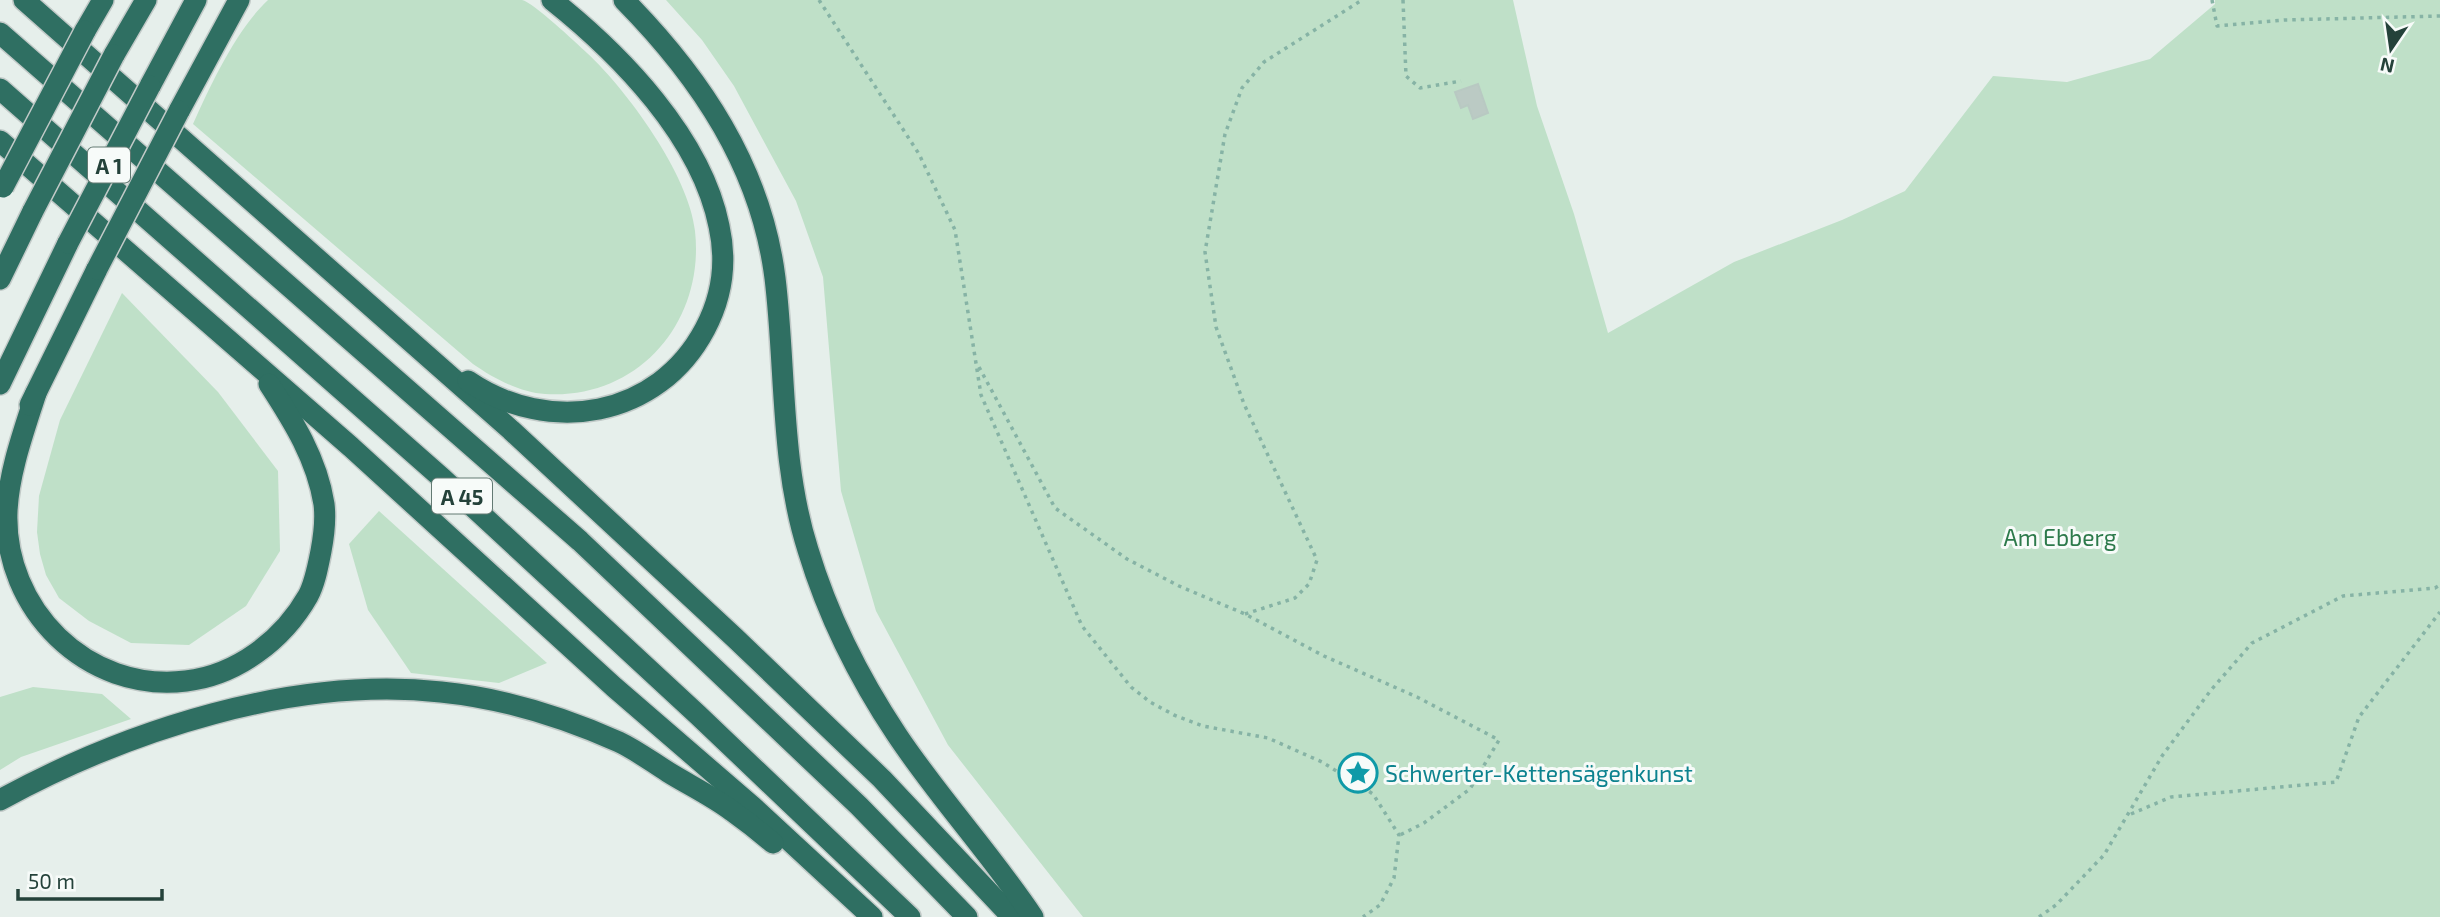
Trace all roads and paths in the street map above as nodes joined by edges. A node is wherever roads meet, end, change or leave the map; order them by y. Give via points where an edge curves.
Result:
1 (24, 0) edge
2 (103, 0) edge
3 (146, 0) edge
4 (196, 0) edge
5 (239, 0) edge
6 (252, 0) edge
7 (552, 0) edge
8 (624, 0) edge
9 (819, 0) edge
10 (1362, 0) edge
11 (1403, 0) edge
12 (2211, 0) edge
13 (2440, 16) edge
14 (0, 33) edge
15 (204, 65) junction
16 (1461, 81) dead end
17 (0, 89) edge
18 (0, 141) edge
19 (2, 190) edge
20 (0, 279) edge
21 (370, 304) junction
22 (254, 362) junction
23 (976, 362) junction
24 (0, 384) edge
25 (36, 393) junction
26 (0, 466) edge
27 (2440, 585) edge
28 (2440, 612) edge
29 (1245, 614) junction
30 (0, 800) edge
31 (2129, 815) junction
32 (1399, 835) junction
33 (870, 917) edge
34 (910, 917) edge
35 (967, 917) edge
36 (1012, 917) edge
37 (1033, 917) edge
38 (1363, 917) edge
39 (2039, 917) edge

1 - 21 highway
2 - 19 highway, bridge
3 - 20 highway, A 1, bridge
4 - 24 highway, A 1, bridge via 68,243
5 - 15 highway
6 - 15 highway
7 - 21 highway via 632,72 669,119 699,169 720,227 722,252 720,290 703,333 677,368 646,393 588,411 540,410 473,384
8 - 37 highway via 708,100 736,147 755,193 775,276 794,492 824,597 897,735
9 - 23 path via 919,155 955,230
10 - 29 path via 1264,62 1241,88 1225,134 1205,252 1216,327 1244,404 1317,560 1309,584 1294,598
11 - 16 path via 1406,76 1420,88
12 - 13 path via 2217,26
14 - 35 highway, A 45 via 580,541 859,806
15 - 25 highway, bridge
17 - 34 highway, A 45 via 452,488
18 - 22 highway
21 - 36 highway via 765,666 882,779
22 - 25 highway via 299,431 318,478 325,529 316,575 309,595 283,631 240,663 186,681 130,677 83,658 52,634 27,597 12,556 7,513 19,446
22 - 33 highway
23 - 29 path via 1055,508 1127,559
23 - 32 path via 981,395 1082,626 1131,687 1174,715 1203,726 1268,738 1322,762 1373,794
25 - 26 highway
27 - 31 path via 2343,596 2252,643 2162,755
28 - 31 path via 2359,717 2336,782 2171,797
29 - 32 path via 1499,740 1470,789 1424,823
30 - 33 highway via 113,746 248,706 335,693 441,692 527,709 621,743 731,810
31 - 39 path via 2105,855
32 - 38 path via 1394,878 1380,905

